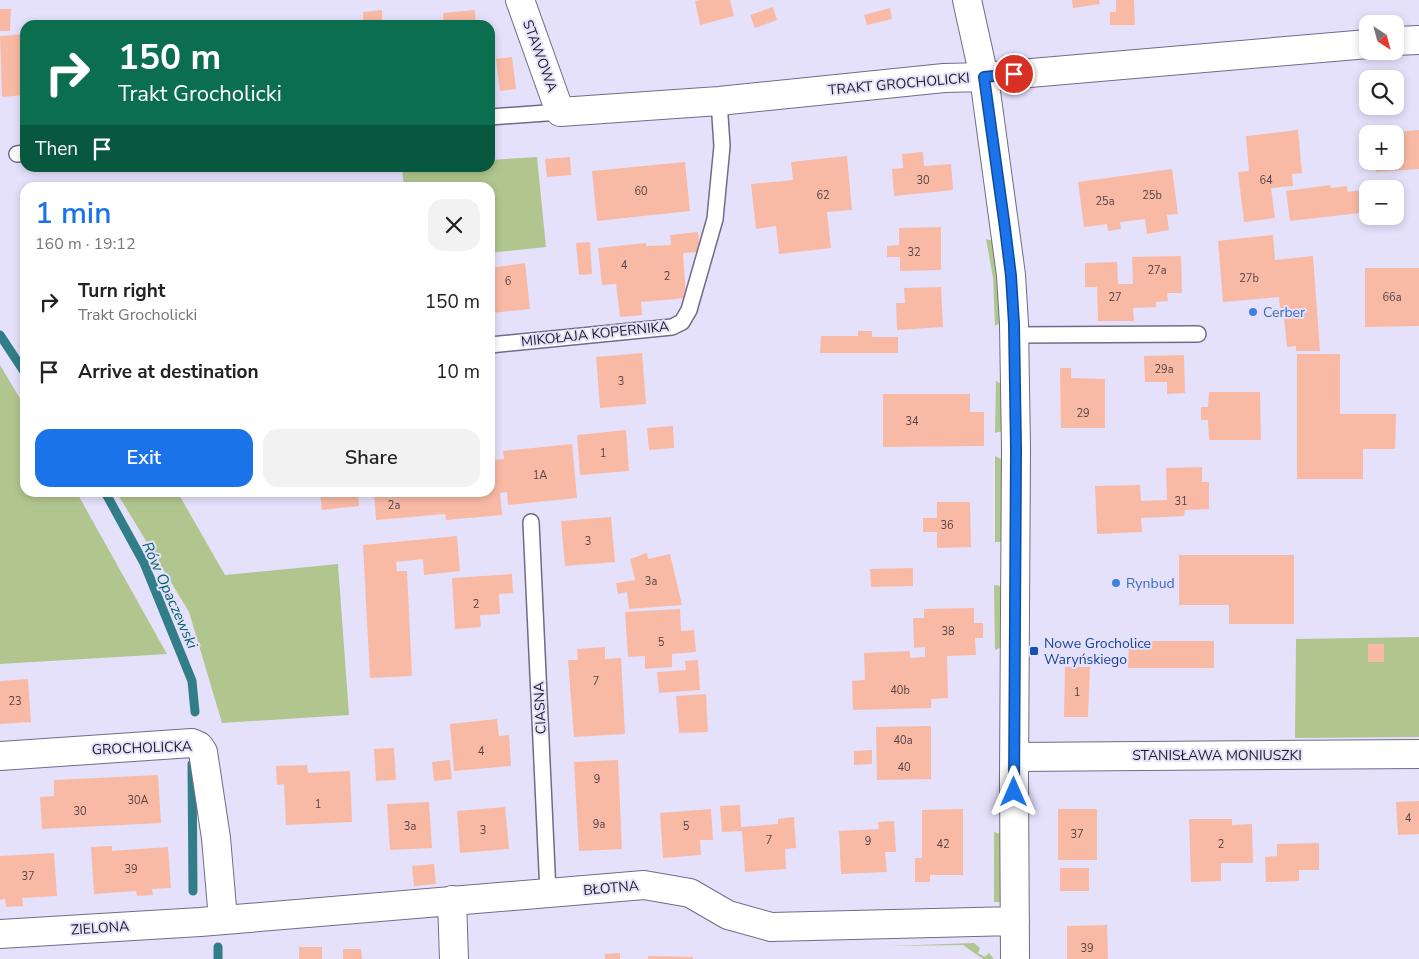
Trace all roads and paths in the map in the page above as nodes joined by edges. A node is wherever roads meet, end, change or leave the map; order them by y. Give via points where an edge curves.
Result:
1 (520, 0) edge
2 (967, 0) edge
3 (1419, 40) edge
4 (1404, 41) edge
5 (1359, 45) edge
6 (984, 77) junction
7 (719, 101) junction
8 (560, 112) junction
9 (495, 117) edge
10 (1198, 334) dead end
11 (1014, 336) junction
12 (495, 345) edge
13 (531, 522) dead end
14 (1419, 754) edge
15 (0, 756) edge
16 (1015, 757) junction
17 (548, 893) junction
18 (452, 900) junction
19 (211, 920) junction
20 (1015, 921) junction
21 (0, 934) edge
22 (454, 959) edge
23 (1015, 959) edge

1 - 8 street, STAWOWA
2 - 6 street
3 - 4 street
5 - 6 street, TRAKT GROCHOLICKI
6 - 7 street, TRAKT GROCHOLICKI via 944,78
6 - 11 street via 1009,256
7 - 8 street, TRAKT GROCHOLICKI
7 - 12 lane, MIKOŁAJA KOPERNIKA via 722,146 715,219 689,310 682,322 672,327
8 - 9 lane, TRAKT GROCHOLICKI
10 - 11 lane
11 - 16 street
13 - 17 lane, CIASNA
14 - 16 street, STANISŁAWA MONIUSZKI
15 - 19 street, GROCHOLICKA via 199,746 203,752 216,838
16 - 20 street
17 - 18 street, BŁOTNA
17 - 20 street, BŁOTNA via 644,885 690,893 728,915 771,927
18 - 19 street, BŁOTNA
18 - 22 street
19 - 21 street, ZIELONA
20 - 23 street

